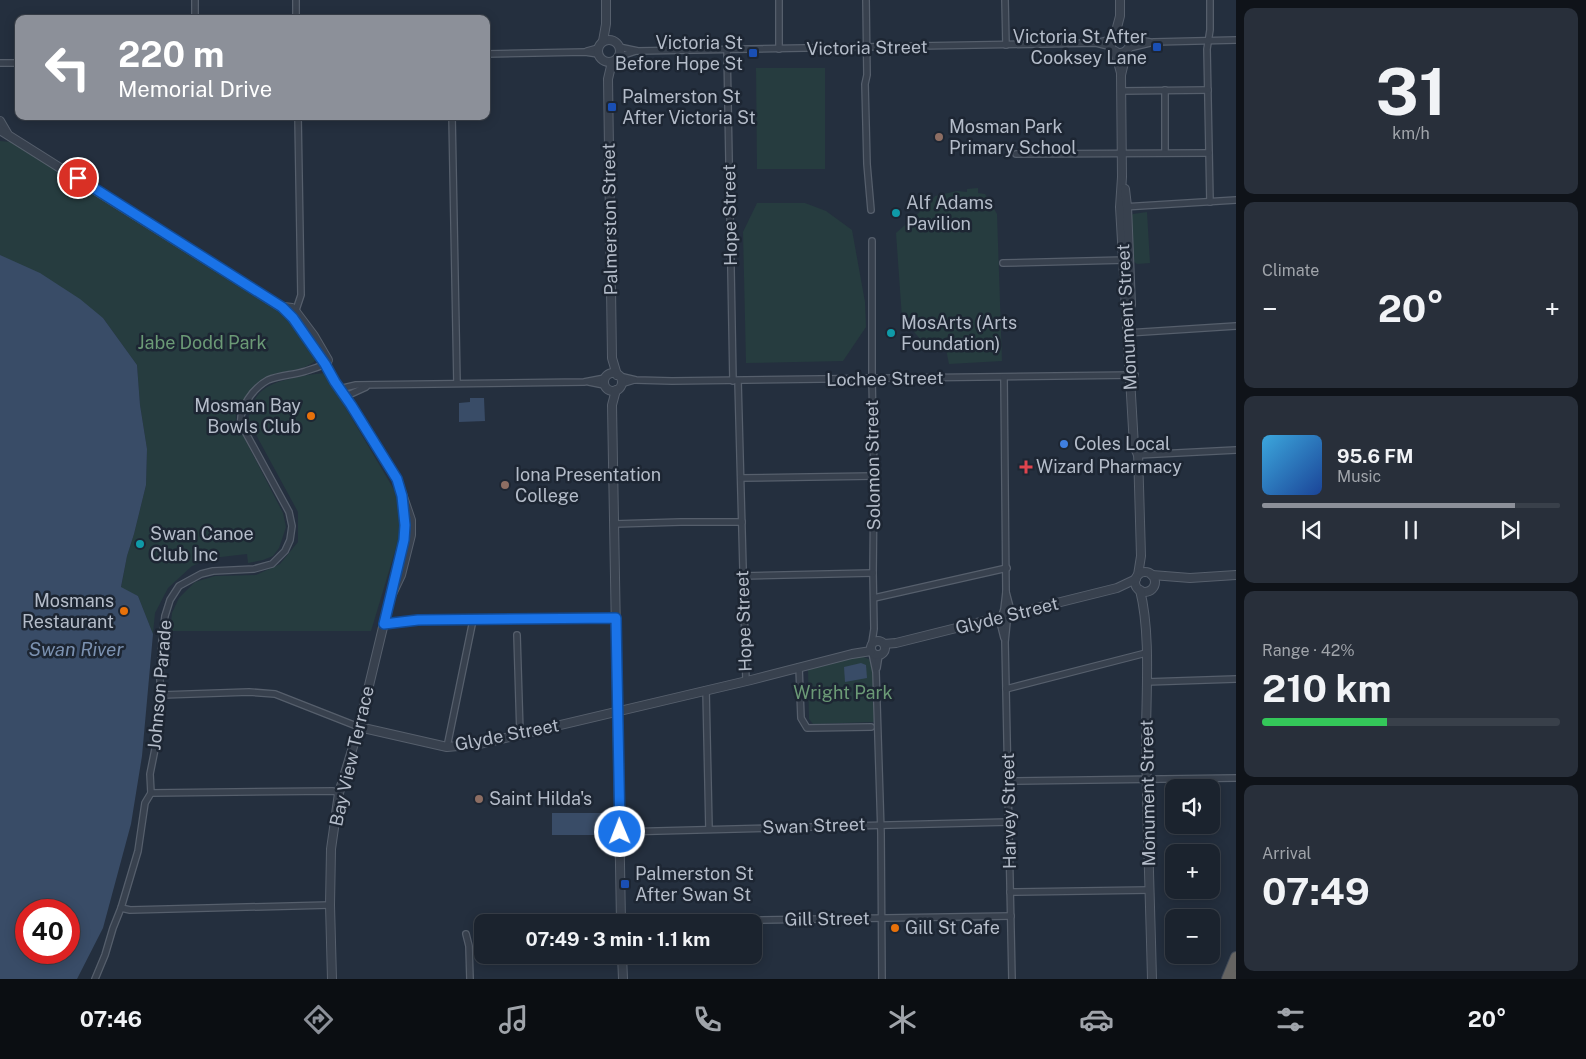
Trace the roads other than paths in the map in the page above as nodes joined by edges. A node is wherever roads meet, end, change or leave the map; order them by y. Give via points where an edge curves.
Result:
1 (195, 0) edge
2 (296, 0) edge
3 (606, 0) edge
4 (779, 0) edge
5 (866, 0) edge
6 (1005, 0) edge
7 (1120, 0) edge
8 (1210, 0) edge
9 (195, 15) edge
10 (296, 15) edge
11 (1120, 16) junction
12 (1127, 36) junction
13 (1113, 37) junction
14 (1236, 40) edge
15 (1208, 41) junction
16 (1154, 42) junction
17 (1096, 43) junction
18 (1006, 46) junction
19 (619, 47) junction
20 (866, 48) junction
21 (603, 49) junction
22 (727, 49) junction
23 (779, 49) junction
24 (1113, 49) junction
25 (1128, 49) junction
26 (638, 51) junction
27 (490, 54) edge
28 (615, 60) junction
29 (0, 63) edge
30 (15, 63) edge
31 (1121, 75) junction
32 (608, 79) junction
33 (1165, 90) junction
34 (1208, 90) junction
35 (1121, 91) junction
36 (298, 120) edge
37 (452, 120) edge
38 (0, 122) edge
39 (3, 132) edge
40 (1122, 153) junction
41 (1165, 153) junction
42 (1209, 153) junction
43 (1016, 154) dead end
44 (1236, 200) edge
45 (1210, 202) junction
46 (1124, 207) junction
47 (872, 210) dead end
48 (872, 241) dead end
49 (1126, 260) junction
50 (1003, 263) dead end
51 (293, 313) junction
52 (1236, 326) edge
53 (1129, 332) junction
54 (326, 360) junction
55 (1132, 375) junction
56 (1004, 377) junction
57 (872, 379) junction
58 (736, 381) junction
59 (612, 382) junction
60 (458, 384) junction
61 (344, 392) junction
62 (1236, 450) edge
63 (1138, 455) junction
64 (874, 476) junction
65 (741, 478) junction
66 (742, 522) junction
67 (614, 524) junction
68 (1141, 556) junction
69 (1006, 568) junction
70 (873, 573) junction
71 (1150, 574) junction
72 (1236, 575) edge
73 (743, 576) junction
74 (1180, 578) junction
75 (1137, 583) junction
76 (1156, 584) junction
77 (1149, 591) junction
78 (1006, 592) junction
79 (874, 598) junction
80 (1144, 607) junction
81 (1010, 615) junction
82 (616, 618) junction
83 (1001, 618) junction
84 (473, 620) junction
85 (384, 624) junction
86 (517, 635) dead end
87 (1006, 642) junction
88 (877, 648) junction
89 (1146, 653) junction
90 (799, 667) junction
91 (1236, 679) edge
92 (746, 681) junction
93 (1146, 682) junction
94 (1006, 689) junction
95 (706, 690) junction
96 (162, 695) junction
97 (618, 711) junction
98 (358, 727) junction
99 (871, 727) dead end
100 (520, 734) junction
101 (447, 748) junction
102 (1236, 778) edge
103 (1147, 780) junction
104 (1008, 781) junction
105 (340, 793) junction
106 (150, 794) junction
107 (1009, 822) junction
108 (881, 824) junction
109 (709, 829) junction
110 (620, 832) junction
111 (1150, 890) junction
112 (1010, 892) junction
113 (330, 904) junction
114 (121, 908) junction
115 (621, 914) edge
116 (1011, 916) junction
117 (882, 918) junction
118 (762, 920) edge
119 (466, 934) dead end
120 (1236, 957) edge
121 (622, 964) edge
122 (95, 979) edge
123 (332, 979) edge
124 (470, 979) edge
125 (622, 979) edge
126 (882, 979) edge
127 (1012, 979) edge
128 (1152, 979) edge
129 (1227, 979) edge

1 - 9 street
2 - 10 street
3 - 21 street, Palmerston Street
4 - 23 street
5 - 20 street
6 - 18 street
7 - 11 street
8 - 15 street
11 - 12 street
11 - 13 street
12 - 13 street via 1120,33
12 - 16 street
12 - 25 street
13 - 17 street, Victoria Street
13 - 24 street
14 - 15 street
15 - 16 street
15 - 34 street
16 - 25 street
17 - 18 street, Victoria Street
17 - 24 street, Victoria Street
18 - 20 street, Victoria Street
19 - 21 street
19 - 26 street, Victoria Street
19 - 28 street, Palmerston Street via 620,54
20 - 23 street, Victoria Street
20 - 47 street via 865,93
21 - 27 street
21 - 28 street via 605,62
21 - 32 street, Palmerston Street
22 - 23 street, Victoria Street
22 - 26 street, Victoria Street
22 - 58 street, Hope Street
24 - 25 street via 1121,52
24 - 31 street, Monument Street
25 - 31 street, Monument Street
26 - 28 street, Victoria Street
28 - 32 street, Palmerston Street
29 - 30 street
31 - 35 street, Monument Street
32 - 59 street, Palmerston Street
33 - 34 street
33 - 35 street
33 - 41 street
34 - 42 street
35 - 40 street, Monument Street
36 - 51 street via 301,295
37 - 60 street
38 - 39 street, Bay View Terrace
39 - 51 street, Bay View Terrace
40 - 41 street
40 - 43 street
40 - 46 street, Monument Street
41 - 42 street
42 - 45 street
44 - 45 street
45 - 46 street
46 - 49 street, Monument Street
48 - 57 street, Solomon Street
49 - 50 street
49 - 53 street, Monument Street
51 - 54 street, Bay View Terrace
52 - 53 street
53 - 55 street, Monument Street
54 - 61 street, Bay View Terrace
54 - 96 street, Johnson Parade via 307,371 268,380 242,409 242,424 290,512 290,540 285,551 272,564 254,569 213,571 179,586 164,616
55 - 56 street, Lochee Street
55 - 63 street, Monument Street via 1134,446
56 - 57 street, Lochee Street
56 - 69 street, Harvey Street
57 - 58 street, Lochee Street
57 - 64 street, Solomon Street
58 - 59 street, Lochee Street
58 - 65 street, Hope Street
59 - 60 street, Lochee Street
59 - 67 street
60 - 61 street, Lochee Street via 356,385
61 - 85 street, Bay View Terrace via 397,479 402,496 404,540
62 - 63 street
63 - 68 street, Monument Street
64 - 65 street
64 - 70 street, Solomon Street
65 - 66 street, Hope Street
66 - 67 street
66 - 73 street, Hope Street
67 - 82 street
68 - 71 street, Monument Street
68 - 75 street, Monument Street
69 - 78 street, Harvey Street
69 - 79 street
70 - 73 street
70 - 79 street, Solomon Street
71 - 74 street
71 - 75 street, Glyde Street
71 - 76 street, Monument Street
72 - 74 street
73 - 92 street, Hope Street
74 - 76 street
75 - 77 street
75 - 80 street, Monument Street
75 - 81 street, Glyde Street
76 - 77 street
77 - 80 street, Monument Street
78 - 81 street, Harvey Street
78 - 83 street, Harvey Street
79 - 88 street, Solomon Street
80 - 89 street, Monument Street
81 - 83 street, Glyde Street
81 - 87 street, Harvey Street
82 - 84 street
82 - 97 street
83 - 87 street, Harvey Street
83 - 88 street, Glyde Street
84 - 85 street
84 - 101 street
85 - 98 street, Bay View Terrace
86 - 100 street
87 - 94 street, Harvey Street
88 - 90 street, Glyde Street
88 - 108 street, Solomon Street
89 - 93 street, Monument Street
89 - 94 street
90 - 92 street, Glyde Street
90 - 99 street via 801,718 807,728
91 - 93 street
92 - 95 street, Glyde Street
93 - 103 street, Monument Street
94 - 104 street, Harvey Street
95 - 97 street, Glyde Street
95 - 109 street
96 - 98 street, Glyde Street via 275,694
96 - 106 street, Johnson Parade
97 - 100 street, Glyde Street
97 - 110 street
98 - 101 street, Glyde Street
98 - 105 street, Bay View Terrace
100 - 101 street, Glyde Street
102 - 103 street
103 - 104 street
103 - 111 street, Monument Street
104 - 107 street, Harvey Street
105 - 106 street via 333,790
105 - 113 street, Bay View Terrace via 331,849
106 - 114 street, Johnson Parade
107 - 108 street, Swan Street
107 - 112 street, Harvey Street
108 - 109 street, Swan Street
108 - 117 street, Solomon Street
109 - 110 street, Swan Street
110 - 115 street
111 - 112 street
111 - 128 street, Monument Street
112 - 116 street, Harvey Street
113 - 114 street
113 - 123 street, Bay View Terrace
114 - 122 street, Johnson Parade
116 - 117 street, Gill Street
116 - 127 street, Harvey Street
117 - 118 street, Gill Street
117 - 126 street, Solomon Street
119 - 124 street via 470,946
120 - 129 highway
121 - 125 street

